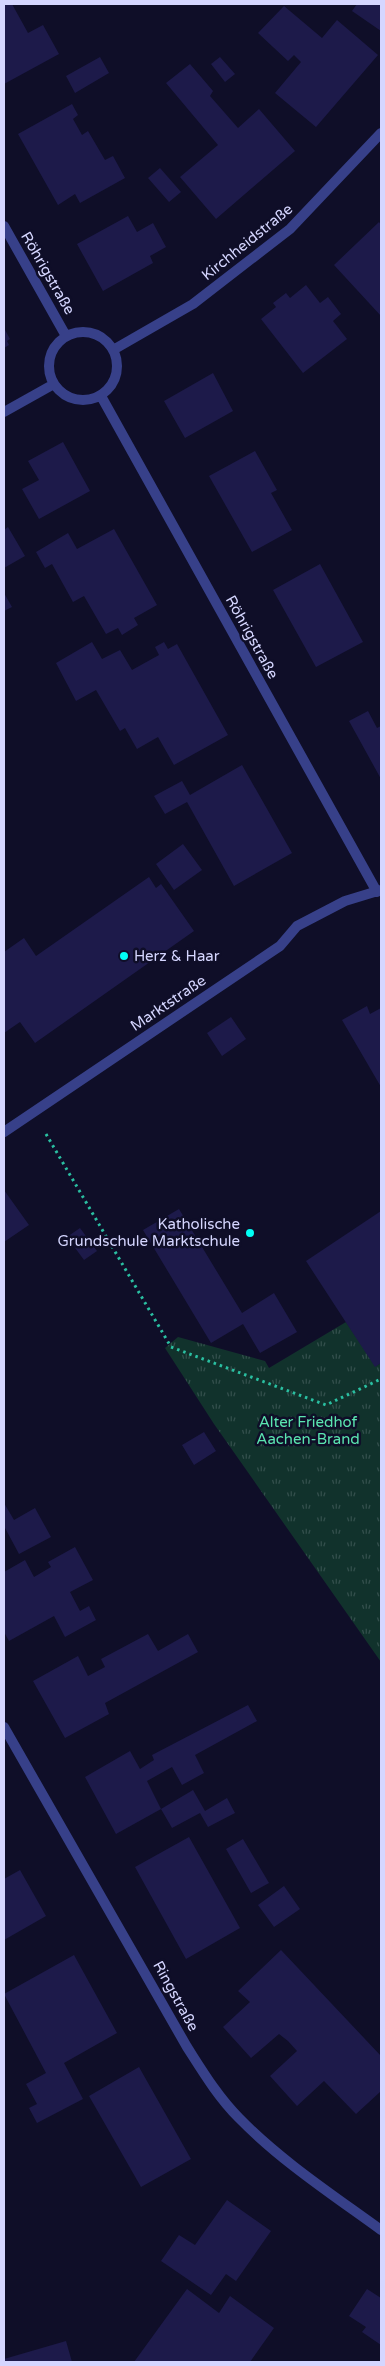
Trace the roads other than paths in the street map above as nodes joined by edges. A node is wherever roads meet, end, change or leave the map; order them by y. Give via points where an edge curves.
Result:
1 (381, 133) edge
2 (4, 226) edge
3 (66, 336) junction
4 (113, 350) junction
5 (54, 384) junction
6 (100, 396) junction
7 (4, 412) edge
8 (379, 891) edge
9 (4, 1132) edge
10 (4, 1727) edge
11 (381, 2230) edge

1 - 4 street, Kirchheidstraße via 290,230 193,304
2 - 3 street, Röhrigstraße
3 - 4 street via 83,332 94,334 106,340
3 - 5 street via 52,352 48,364
4 - 6 street via 117,374 111,387
5 - 6 street via 62,394 76,400 88,401
5 - 7 street
6 - 8 street, Röhrigstraße
8 - 9 street, Marktstraße via 345,901 297,926 280,946
10 - 11 street, Ringstraße via 187,2047 215,2090 239,2118 286,2160

